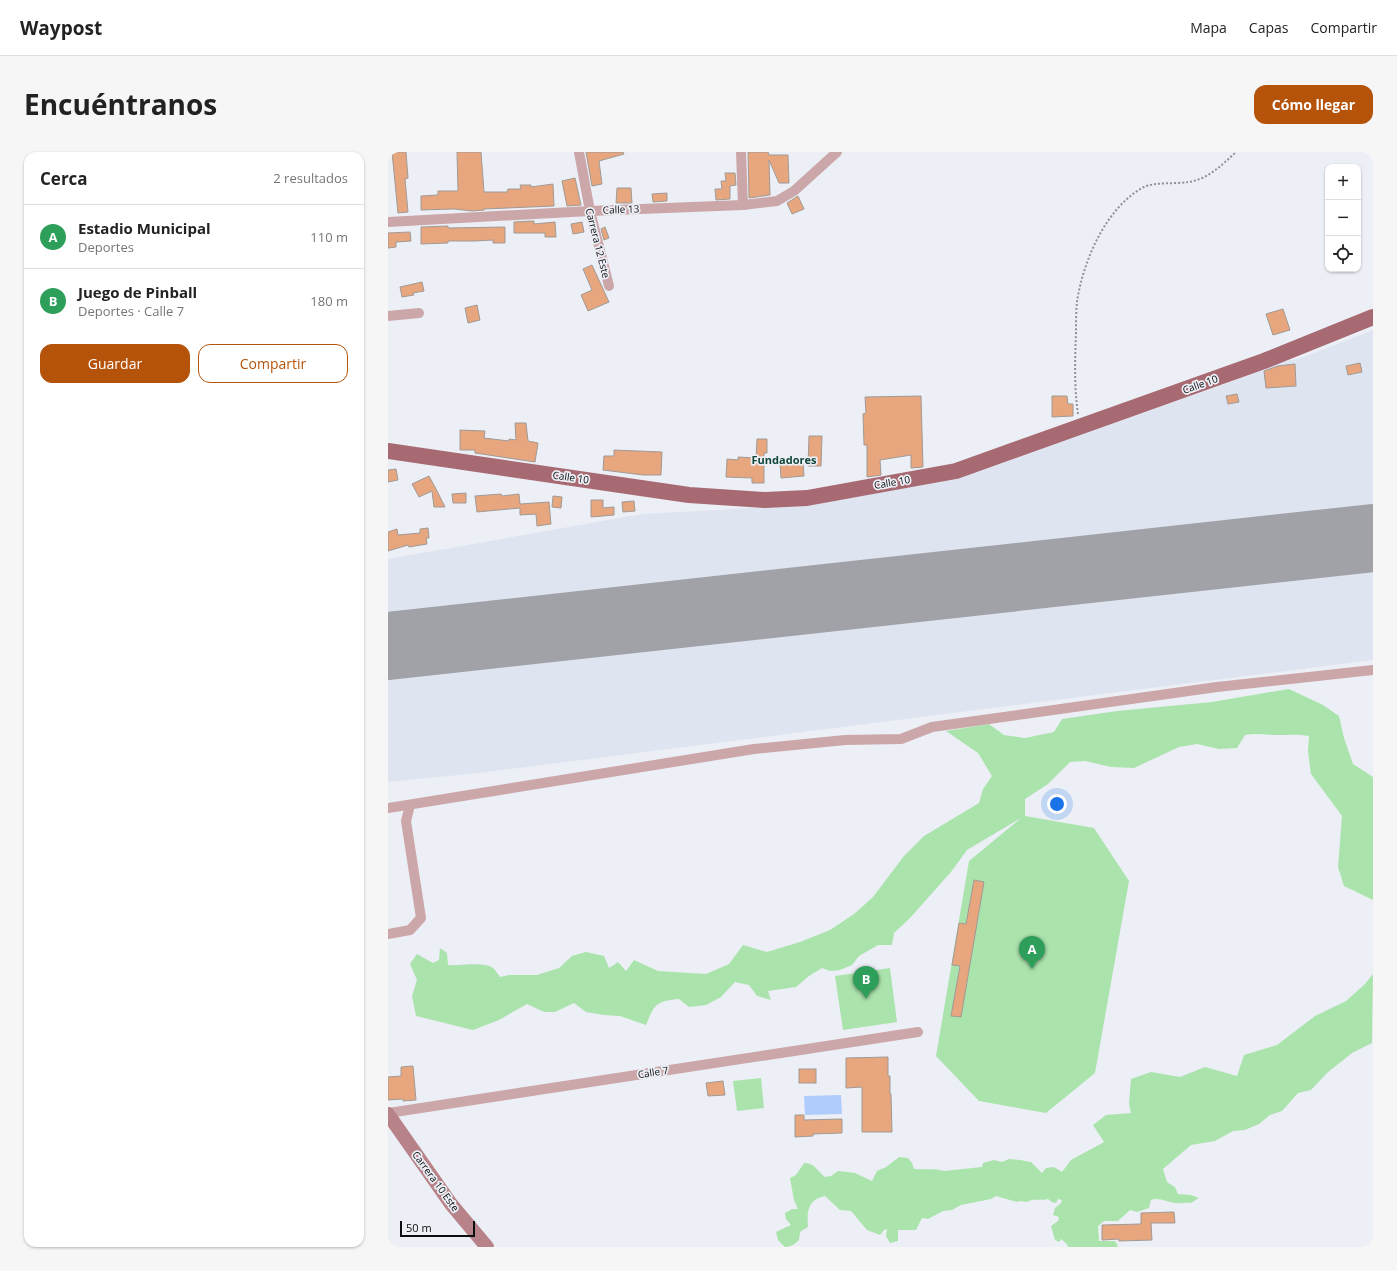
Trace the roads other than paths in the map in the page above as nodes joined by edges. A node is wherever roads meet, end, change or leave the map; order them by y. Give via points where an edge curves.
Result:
1 (579, 152) edge
2 (741, 152) edge
3 (837, 152) edge
4 (743, 205) junction
5 (590, 210) junction
6 (388, 222) edge
7 (610, 286) dead end
8 (419, 313) dead end
9 (388, 316) edge
10 (1373, 317) edge
11 (388, 451) edge
12 (1373, 670) edge
13 (410, 805) junction
14 (388, 808) edge
15 (388, 934) edge
16 (918, 1032) dead end
17 (388, 1113) edge
18 (487, 1247) edge

1 - 5 street, Carrera 12 Este
2 - 4 street
3 - 4 street, Calle 13 via 794,191 777,201
4 - 5 street, Calle 13
5 - 6 street, Calle 13
5 - 7 street, Carrera 12 Este
8 - 9 street
10 - 11 main road, Calle 10 via 1264,361 956,471 807,498 765,500 689,495
12 - 13 street via 1217,687 932,727 901,739 845,740 754,750
13 - 14 street
13 - 15 street via 406,822 422,918 410,930
16 - 17 street, Calle 7
17 - 18 street, Carrera 10 Este via 451,1204

